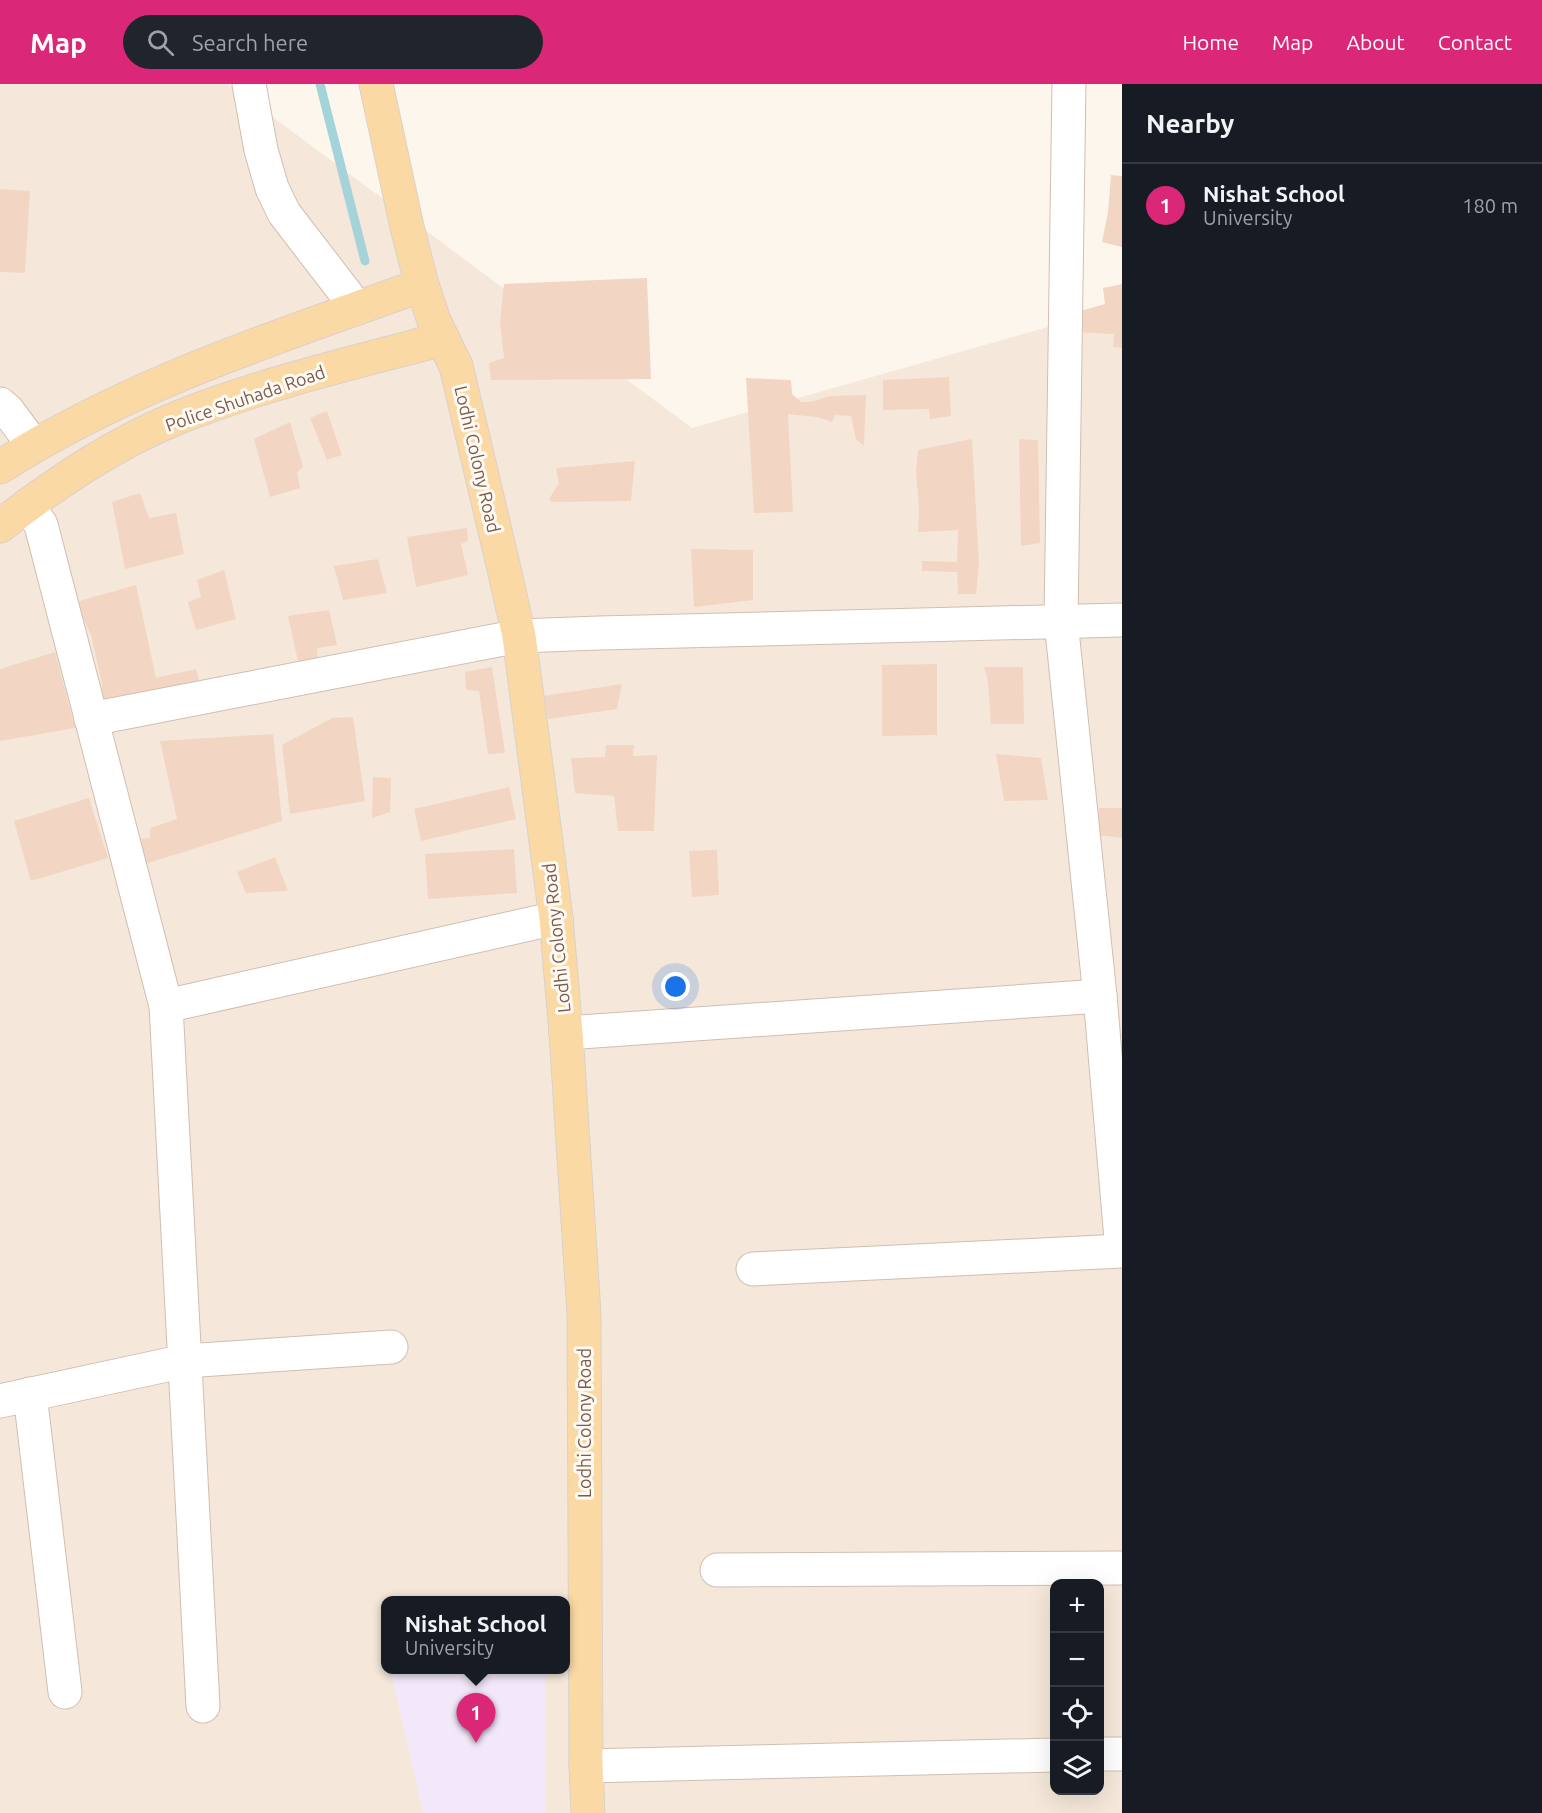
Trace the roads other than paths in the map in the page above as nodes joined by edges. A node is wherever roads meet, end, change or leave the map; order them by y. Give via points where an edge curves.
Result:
1 (249, 84) edge
2 (376, 84) edge
3 (1070, 84) edge
4 (422, 285) junction
5 (357, 308) junction
6 (443, 339) junction
7 (0, 404) edge
8 (34, 446) junction
9 (0, 468) edge
10 (28, 505) junction
11 (0, 526) edge
12 (1122, 620) edge
13 (1061, 621) junction
14 (519, 636) junction
15 (91, 719) junction
16 (556, 918) junction
17 (1101, 996) junction
18 (166, 1006) junction
19 (566, 1033) junction
20 (1116, 1109) edge
21 (1122, 1251) edge
22 (753, 1269) dead end
23 (391, 1347) dead end
24 (185, 1361) junction
25 (15, 1397) edge
26 (1122, 1568) edge
27 (717, 1570) dead end
28 (65, 1692) dead end
29 (203, 1706) dead end
30 (1104, 1754) edge
31 (1122, 1754) edge
32 (1050, 1755) edge
33 (586, 1766) junction
34 (588, 1813) edge

1 - 5 street via 261,150 284,213
2 - 4 main road, Lodhi Colony Road
3 - 13 street
4 - 5 main road
4 - 6 main road, Lodhi Colony Road
5 - 8 main road via 169,379
6 - 10 main road, Police Shuhada Road via 252,392 181,417 111,450
6 - 14 main road, Lodhi Colony Road via 456,366
7 - 8 street
8 - 9 main road
10 - 11 main road, Police Shuhada Road
10 - 15 street via 41,525
12 - 13 street
13 - 14 street
13 - 17 street
14 - 15 street
14 - 16 main road, Lodhi Colony Road
15 - 18 street
16 - 18 street
16 - 19 main road, Lodhi Colony Road
17 - 19 street
17 - 20 street
18 - 24 street
19 - 33 main road, Lodhi Colony Road via 584,1314
20 - 21 street
21 - 22 street
23 - 24 street
24 - 25 street
24 - 29 street
25 - 28 street
26 - 27 street
30 - 31 street
32 - 33 street
33 - 34 main road, Lodhi Colony Road

